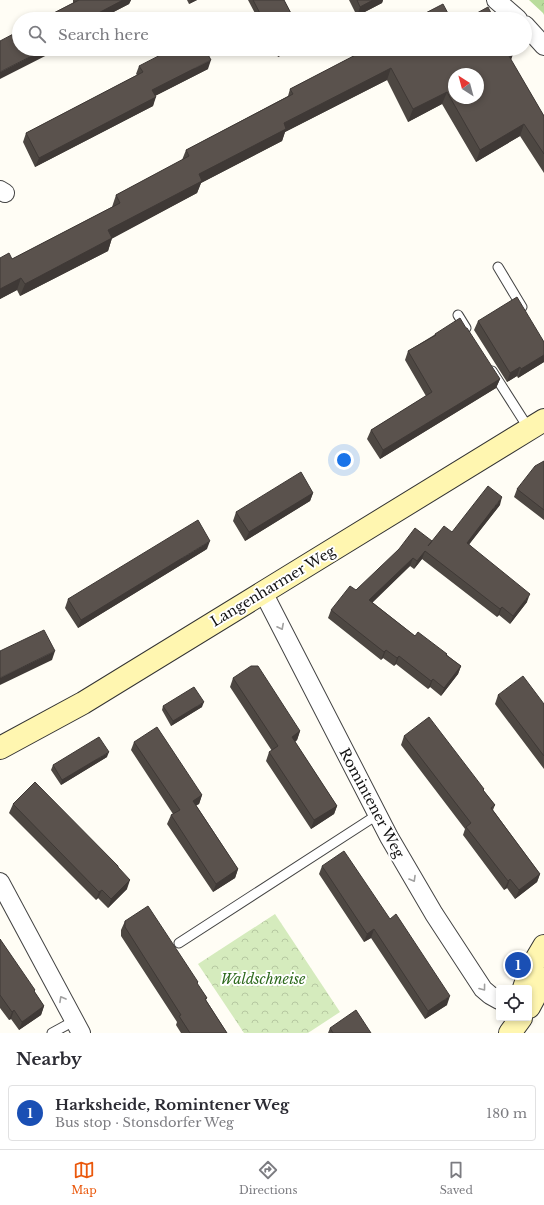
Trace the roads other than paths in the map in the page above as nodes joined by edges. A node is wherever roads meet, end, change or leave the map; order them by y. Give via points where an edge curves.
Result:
1 (496, 0) edge
2 (510, 12) edge
3 (532, 33) edge
4 (544, 46) edge
5 (498, 267) dead end
6 (525, 312) edge
7 (458, 315) dead end
8 (470, 334) edge
9 (486, 360) edge
10 (536, 425) edge
11 (263, 592) junction
12 (0, 748) edge
13 (377, 815) junction
14 (0, 882) edge
15 (179, 943) dead end
16 (544, 946) edge
17 (544, 979) edge
18 (525, 985) edge
19 (496, 998) edge
20 (532, 1001) edge
21 (77, 1027) edge
22 (52, 1033) edge

1 - 2 street
3 - 4 street
5 - 6 lane
7 - 8 lane
9 - 10 lane
10 - 11 main road, Langenharmer Weg
11 - 12 main road, Langenharmer Weg via 71,710
11 -> 13 street, Romintener Weg
13 - 15 lane
13 -> 19 street, Romintener Weg via 418,888 466,964 485,992
21 -> 14 street
16 - 18 main road via 531,968
17 - 20 main road
21 - 22 lane

